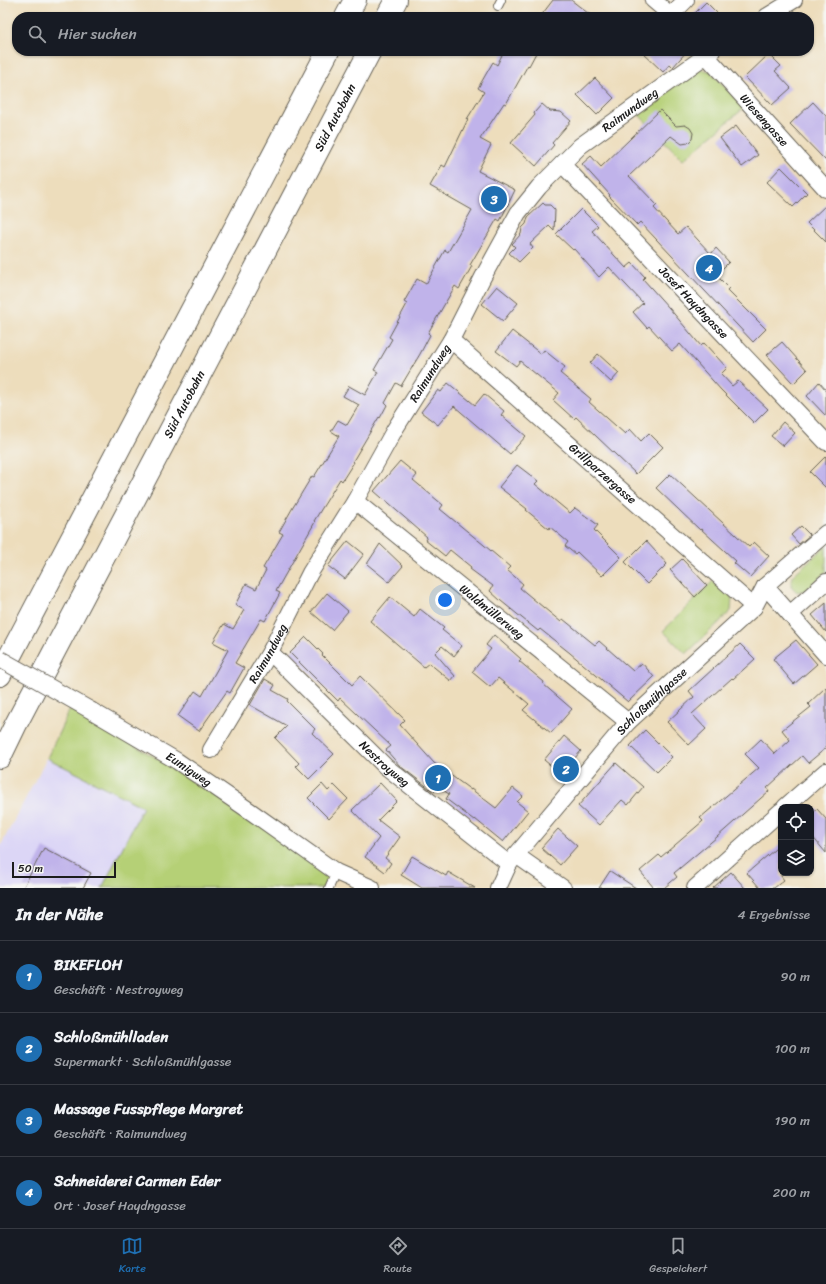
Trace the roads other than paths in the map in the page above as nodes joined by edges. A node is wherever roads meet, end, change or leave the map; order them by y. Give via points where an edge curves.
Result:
1 (355, 0) edge
2 (396, 0) edge
3 (653, 0) edge
4 (686, 0) edge
5 (794, 0) edge
6 (349, 12) edge
7 (390, 12) edge
8 (667, 12) edge
9 (676, 12) edge
10 (774, 12) edge
11 (325, 56) edge
12 (367, 56) edge
13 (702, 56) edge
14 (710, 56) edge
15 (562, 164) junction
16 (826, 189) edge
17 (451, 340) junction
18 (826, 442) edge
19 (355, 501) junction
20 (826, 533) edge
21 (826, 582) edge
22 (765, 586) junction
23 (754, 607) junction
24 (790, 614) junction
25 (270, 652) junction
26 (826, 655) edge
27 (0, 659) edge
28 (0, 676) edge
29 (628, 722) junction
30 (211, 750) dead end
31 (0, 757) edge
32 (826, 771) edge
33 (788, 804) edge
34 (778, 814) edge
35 (512, 859) junction
36 (336, 872) junction
37 (329, 888) edge
38 (372, 888) edge
39 (498, 888) edge
40 (563, 888) edge
41 (695, 888) edge

1 - 6 highway
2 - 7 highway
3 - 8 street
4 - 9 street
5 - 10 street
11 - 28 highway
12 - 31 highway, Süd Autobahn
13 - 15 street, Raimundweg via 580,146
14 - 16 street, Wiesengasse
15 - 17 street, Raimundweg via 518,213
15 - 18 street, Josef Haydngasse
17 - 19 street, Raimundweg via 395,430
17 - 23 street, Grillparzergasse
19 - 25 street, Raimundweg via 310,573
19 - 29 street, Waldmüllerweg
20 - 22 street, Schloßmühlgasse
21 - 24 street
22 - 23 street, Schloßmühlgasse
22 - 24 street
23 - 29 street, Schloßmühlgasse
24 - 26 street
25 - 30 street, Raimundweg
25 - 35 street, Nestroyweg via 385,766
27 - 36 street, Eumigweg, bridge via 176,761
29 - 35 street, Schloßmühlgasse
32 - 33 street
34 - 41 street
35 - 39 street, Schloßmühlgasse
35 - 40 street, Nestroyweg
36 - 37 lane
36 - 38 street, Eumigweg

